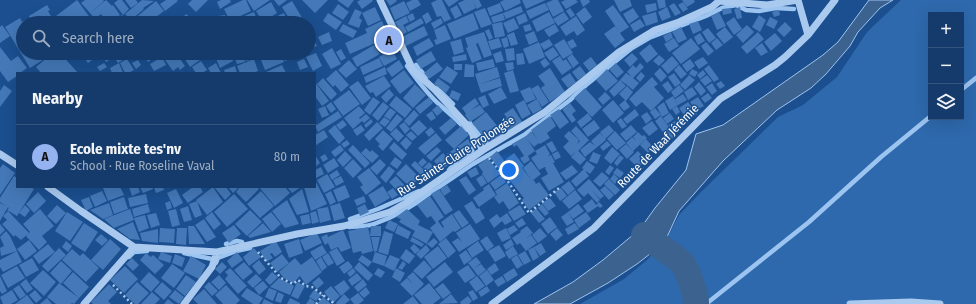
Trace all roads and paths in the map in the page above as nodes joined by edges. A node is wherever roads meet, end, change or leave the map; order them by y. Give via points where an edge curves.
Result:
1 (380, 0) edge
2 (718, 0) edge
3 (835, 0) edge
4 (808, 35) junction
5 (483, 150) junction
6 (0, 154) edge
7 (16, 164) edge
8 (49, 188) edge
9 (560, 188) dead end
10 (253, 245) junction
11 (134, 247) junction
12 (217, 252) junction
13 (106, 277) junction
14 (322, 295) junction
15 (84, 304) edge
16 (132, 304) edge
17 (184, 304) edge
18 (316, 304) edge
19 (335, 304) edge
20 (492, 304) edge
21 (850, 304) edge
22 (940, 304) edge

1 - 5 street via 412,70 434,89 467,125
2 - 4 street, Rue Sainte-Claire Prolongée via 767,5 798,0
2 - 5 street, Rue Sainte-Claire Prolongée via 712,7 655,30 619,52 545,112
3 - 4 street, Route de Waaf Jérémie
4 - 20 street, Route de Waaf Jérémie via 775,65 720,99 594,228
5 - 9 path via 529,213
5 - 10 street, Rue Sainte-Claire Prolongée via 390,212 344,226
6 - 7 street
8 - 11 street
10 - 12 street, Rue Sainte-Claire Prolongée
10 - 14 path via 281,278 293,284 298,280
11 - 12 street, Rue Sainte-Claire Prolongée
11 - 13 street
12 - 17 street via 212,267
13 - 15 street
13 - 16 path
14 - 18 path
14 - 19 path
21 - 22 street

